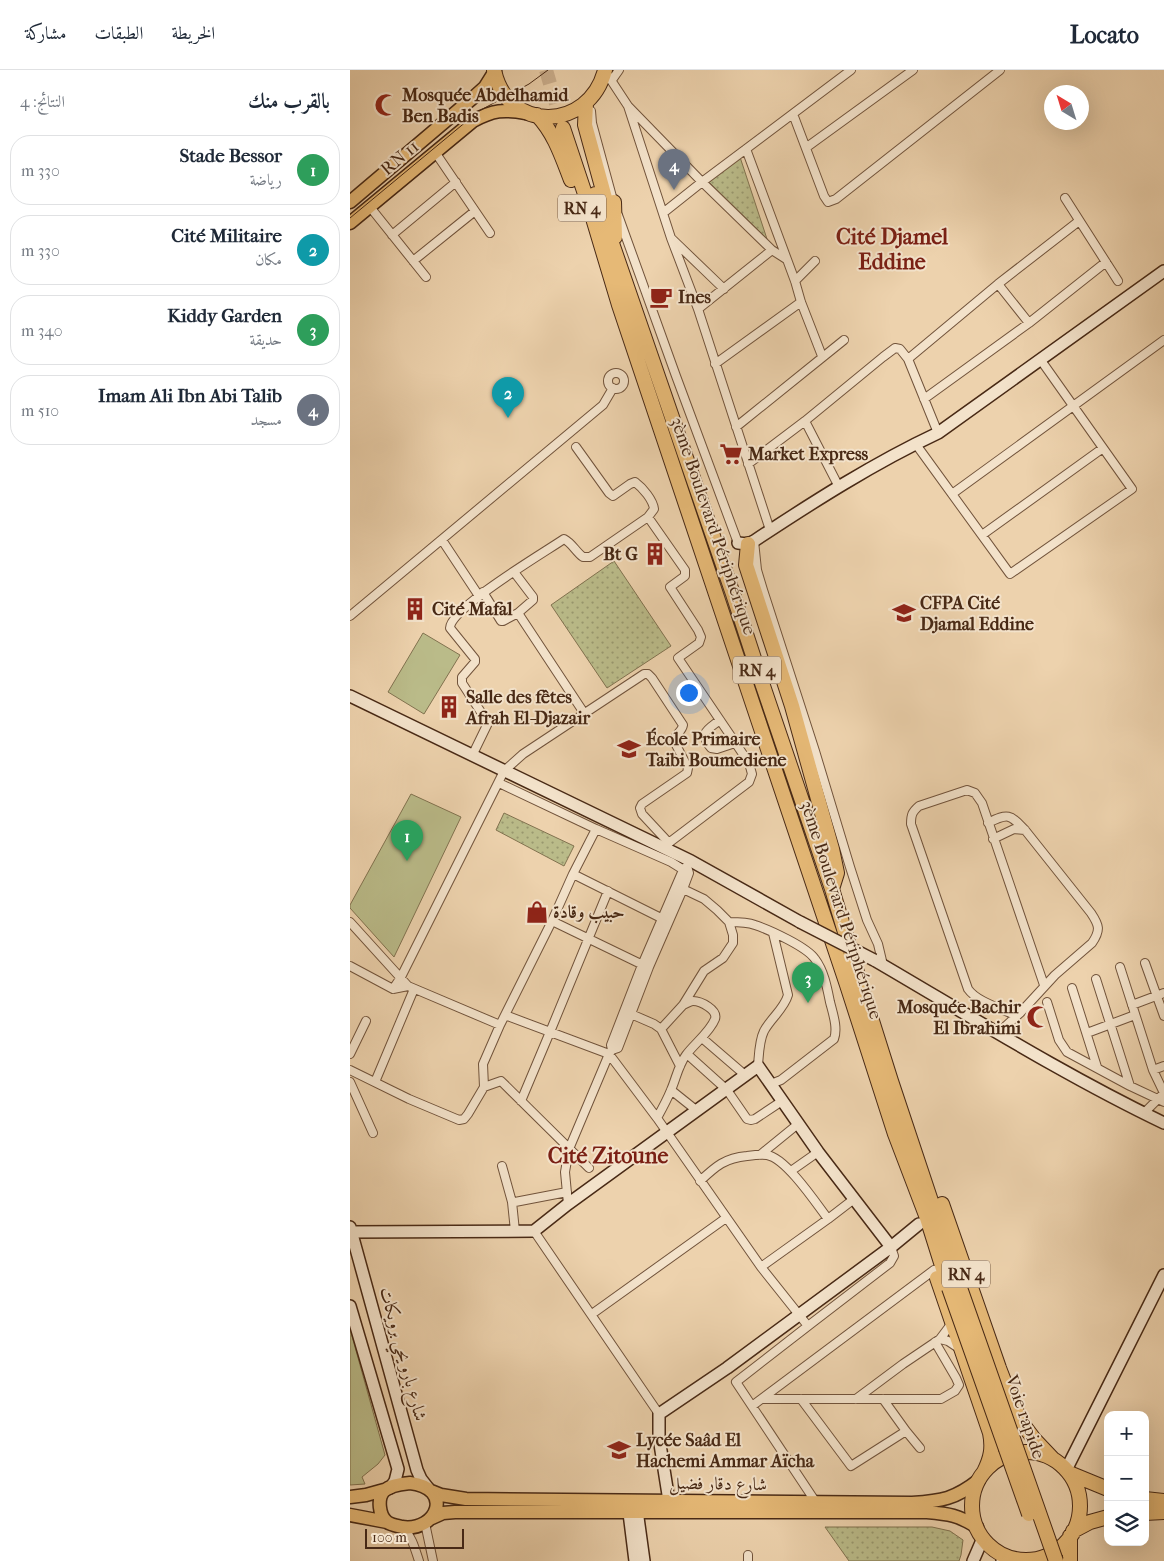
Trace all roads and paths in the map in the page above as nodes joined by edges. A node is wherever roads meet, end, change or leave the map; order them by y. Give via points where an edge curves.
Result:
1 (851, 70) edge
2 (913, 70) edge
3 (1000, 70) edge
4 (495, 71) edge
5 (610, 73) edge
6 (588, 101) junction
7 (628, 106) junction
8 (533, 114) junction
9 (793, 114) junction
10 (807, 148) junction
11 (746, 149) junction
12 (434, 152) junction
13 (456, 182) junction
14 (702, 182) junction
15 (1065, 198) dead end
16 (350, 202) edge
17 (614, 202) junction
18 (370, 207) junction
19 (475, 211) junction
20 (663, 213) junction
21 (1080, 220) junction
22 (350, 223) edge
23 (490, 233) dead end
24 (392, 235) junction
25 (614, 237) junction
26 (671, 238) junction
27 (772, 250) junction
28 (786, 259) junction
29 (617, 260) junction
30 (413, 261) junction
31 (815, 261) dead end
32 (1106, 262) junction
33 (1164, 271) edge
34 (426, 277) dead end
35 (795, 281) junction
36 (1118, 281) dead end
37 (998, 284) junction
38 (724, 288) junction
39 (801, 302) junction
40 (619, 305) junction
41 (698, 309) junction
42 (1029, 323) junction
43 (844, 340) dead end
44 (1164, 340) edge
45 (822, 356) junction
46 (908, 359) junction
47 (1040, 359) junction
48 (715, 364) junction
49 (613, 388) dead end
50 (924, 399) junction
51 (1074, 407) junction
52 (805, 421) junction
53 (736, 427) junction
54 (938, 433) junction
55 (915, 444) junction
56 (576, 447) dead end
57 (1102, 448) junction
58 (748, 464) junction
59 (839, 487) junction
60 (952, 494) junction
61 (648, 517) junction
62 (770, 530) junction
63 (982, 535) junction
64 (442, 540) junction
65 (747, 543) junction
66 (514, 572) junction
67 (481, 594) junction
68 (518, 613) junction
69 (350, 616) edge
70 (351, 700) edge
71 (584, 713) junction
72 (720, 720) junction
73 (735, 742) junction
74 (472, 756) junction
75 (504, 771) junction
76 (499, 783) junction
77 (988, 824) junction
78 (596, 829) junction
79 (1025, 830) junction
80 (993, 838) junction
81 (666, 845) junction
82 (687, 868) junction
83 (573, 874) junction
84 (683, 889) junction
85 (832, 889) junction
86 (608, 891) junction
87 (661, 918) junction
88 (552, 921) junction
89 (350, 922) edge
90 (728, 922) junction
91 (773, 933) junction
92 (589, 939) junction
93 (879, 963) junction
94 (1145, 963) dead end
95 (350, 966) edge
96 (646, 966) junction
97 (1120, 967) dead end
98 (401, 977) junction
99 (1096, 979) dead end
100 (1044, 985) junction
101 (411, 987) junction
102 (1072, 988) dead end
103 (393, 989) junction
104 (1160, 994) edge
105 (1047, 1002) dead end
106 (683, 1005) junction
107 (1132, 1005) junction
108 (631, 1014) junction
109 (505, 1015) junction
110 (1135, 1015) junction
111 (1017, 1016) junction
112 (1164, 1016) edge
113 (366, 1021) dead end
114 (1111, 1024) junction
115 (500, 1025) junction
116 (661, 1029) junction
117 (550, 1032) junction
118 (998, 1033) junction
119 (1087, 1033) junction
120 (702, 1038) junction
121 (611, 1052) junction
122 (350, 1054) edge
123 (687, 1054) junction
124 (680, 1066) junction
125 (758, 1066) junction
126 (1164, 1066) edge
127 (1096, 1067) junction
128 (350, 1070) edge
129 (1153, 1070) junction
130 (745, 1075) junction
131 (350, 1082) edge
132 (375, 1082) junction
133 (891, 1082) junction
134 (771, 1084) junction
135 (1130, 1086) junction
136 (484, 1087) junction
137 (671, 1090) junction
138 (727, 1090) junction
139 (1163, 1096) edge
140 (520, 1101) junction
141 (782, 1101) junction
142 (696, 1110) junction
143 (1144, 1114) junction
144 (657, 1118) junction
145 (1164, 1123) edge
146 (798, 1124) junction
147 (666, 1132) junction
148 (373, 1133) dead end
149 (895, 1134) junction
150 (569, 1149) junction
151 (818, 1152) junction
152 (760, 1155) junction
153 (502, 1166) dead end
154 (589, 1168) dead end
155 (791, 1171) junction
156 (700, 1181) junction
157 (566, 1192) junction
158 (854, 1199) junction
159 (515, 1202) dead end
160 (568, 1204) junction
161 (726, 1218) junction
162 (828, 1219) junction
163 (919, 1224) junction
164 (350, 1230) edge
165 (515, 1231) junction
166 (534, 1231) junction
167 (891, 1247) junction
168 (761, 1267) junction
169 (934, 1270) junction
170 (1164, 1275) edge
171 (954, 1287) junction
172 (350, 1306) edge
173 (592, 1314) junction
174 (798, 1315) junction
175 (953, 1321) junction
176 (808, 1326) junction
177 (938, 1340) junction
178 (961, 1350) junction
179 (727, 1368) junction
180 (736, 1382) junction
181 (763, 1398) junction
182 (801, 1399) junction
183 (856, 1399) junction
184 (883, 1399) junction
185 (752, 1406) junction
186 (659, 1414) junction
187 (906, 1431) junction
188 (920, 1448) dead end
189 (1054, 1459) junction
190 (1068, 1471) junction
191 (981, 1476) junction
192 (1104, 1487) edge
193 (387, 1489) junction
194 (430, 1490) junction
195 (350, 1497) edge
196 (1149, 1499) edge
197 (669, 1501) junction
198 (1164, 1501) edge
199 (632, 1506) junction
200 (820, 1507) junction
201 (1164, 1512) edge
202 (1149, 1513) edge
203 (350, 1515) edge
204 (1104, 1518) edge
205 (428, 1520) junction
206 (387, 1522) junction
207 (403, 1527) junction
208 (980, 1533) junction
209 (1072, 1534) junction
210 (1017, 1560) edge
211 (419, 1561) edge
212 (433, 1561) edge
213 (635, 1561) edge
214 (644, 1561) edge
215 (973, 1561) edge
216 (1046, 1561) edge
217 (1056, 1561) edge
218 (1070, 1561) edge

1 - 9 street
2 - 10 street
3 - 10 street via 836,199 828,202 824,196
4 - 8 highway via 506,96
4 - 16 main road, RN 11 via 485,87
5 - 6 highway
5 - 7 street
6 - 8 highway via 568,114 548,117
6 - 17 street
6 - 25 highway, RN 4 via 585,125
7 - 14 street
7 - 20 street
8 - 12 main road, RN 11 via 510,110 485,114
8 - 40 highway, RN 4 via 547,126 559,149
9 - 10 street
9 - 11 street
11 - 14 street
11 - 28 street
12 - 13 street
12 - 18 main road, RN 11
13 - 19 street
13 - 24 street
14 - 20 street
14 - 27 street
15 - 21 street
17 - 25 highway
17 - 65 street via 673,368
18 - 22 main road, RN 11
18 - 24 street
19 - 23 street
19 - 30 street
20 - 26 street
21 - 32 street
21 - 37 street
24 - 30 street
25 - 29 highway, RN 4
26 - 38 street
26 - 41 street
27 - 28 street
27 - 38 street
28 - 35 street
29 - 40 highway, 3ème Boulevard Périphérique / RN 4 via 567,127
29 - 85 highway, 3ème Boulevard Périphérique / RN 4
30 - 34 street
31 - 35 street
32 - 36 street
32 - 42 street
33 - 47 street
35 - 39 street
37 - 42 street
37 - 46 street
38 - 41 street
39 - 45 street
39 - 48 street
40 - 149 highway, 3ème Boulevard Périphérique / RN 4
41 - 48 street
42 - 50 street
43 - 45 street
44 - 51 street
45 - 53 street
46 - 50 street
46 - 52 street via 900,349 894,349
47 - 51 street
47 - 54 street
48 - 53 street
49 - 64 street via 603,405
50 - 54 street
51 - 57 street
51 - 60 street
52 - 58 street
52 - 59 street
53 - 58 street
54 - 55 street
55 - 59 street
55 - 60 street
56 - 61 street via 613,496 635,482 640,486 653,505
57 - 63 street
57 - 63 street via 1132,489 1010,574
58 - 62 street
59 - 62 street
60 - 63 street
61 - 66 street via 590,557 583,557 564,539
61 - 72 street via 685,570 685,576 670,587 700,637 700,643 678,658
62 - 65 street
64 - 67 street
64 - 69 street
65 - 85 highway via 746,565 792,706 837,873
65 - 93 street via 850,867 878,944
66 - 67 street
66 - 68 street via 533,597 532,602
67 - 68 street via 501,621
67 - 74 street via 450,624 475,659 462,676 462,683 488,723
68 - 71 street
70 - 74 street
71 - 75 street via 523,754
71 - 81 street via 648,674 681,722 683,728 674,742 688,768 687,773 640,808
72 - 73 street
72 - 73 street via 706,731 705,741 717,749
73 - 81 street via 749,763 752,774 749,782
74 - 75 street
75 - 76 street
75 - 81 street
76 - 78 street
76 - 98 street
77 - 79 street via 1007,816
77 - 80 street
77 - 111 street via 982,802 975,793 967,790 919,806 911,816 911,824 968,989 973,996
78 - 82 street
78 - 83 street
79 - 80 street via 1014,829
79 - 100 street via 1091,913 1098,929 1092,943
80 - 100 street
81 - 82 street
82 - 84 street
82 - 87 street
82 - 93 street, bridge
83 - 86 street
83 - 88 street
84 - 90 street via 704,899
84 - 96 street
85 - 133 highway, 3ème Boulevard Périphérique / RN 4
86 - 87 street
86 - 92 street
87 - 96 street
88 - 92 street
88 - 109 street
89 - 98 street
90 - 91 street via 755,925
90 - 106 street via 733,943 727,954 704,971
91 - 125 street via 788,995 763,1033
91 - 134 street via 807,951 818,963 826,982 836,1034 834,1039 781,1080
92 - 96 street
92 - 117 street
93 - 118 street
94 - 104 street
95 - 103 street
96 - 108 street
96 - 121 street via 611,1045
97 - 107 street
98 - 101 street
98 - 103 street
99 - 114 street
100 - 111 street
101 - 103 street
101 - 115 street
101 - 132 street
102 - 119 street
104 - 107 street
104 - 112 street
105 - 127 street via 1063,1047
106 - 116 street
106 - 120 street via 700,1002 715,1014
107 - 110 street
108 - 116 street
108 - 121 street via 618,1048
109 - 115 street
109 - 117 street
110 - 114 street
110 - 129 street
111 - 118 street
113 - 122 street
114 - 119 street
114 - 135 street
115 - 136 street via 483,1064
116 - 124 street
117 - 121 street
117 - 140 street
118 - 143 street
119 - 127 street
120 - 123 street
120 - 130 street
121 - 144 street
121 - 150 street
123 - 124 street
123 - 138 street
124 - 137 street
125 - 130 street
125 - 134 street
126 - 129 street
127 - 135 street
128 - 132 street
129 - 139 street
130 - 138 street
131 - 148 street
132 - 136 street via 459,1120 468,1114
133 - 171 highway, 3ème Boulevard Périphérique / RN 4
133 - 189 highway, 3ème Boulevard Périphérique / RN 4 via 920,1143 1014,1407 1034,1439
134 - 141 street
135 - 139 street
136 - 140 street via 502,1081
137 - 142 street
137 - 144 street
138 - 141 street via 751,1120
138 - 142 street
139 - 143 street
140 - 150 street
141 - 146 street
142 - 147 street
143 - 145 street
144 - 147 street
146 - 151 street
146 - 152 street
147 - 156 street
147 - 160 street
149 - 163 highway, 3ème Boulevard Périphérique / RN 4
149 - 171 highway, 3ème Boulevard Périphérique / RN 4
150 - 154 street
150 - 157 street via 564,1172
151 - 155 street
151 - 158 street
152 - 155 street via 769,1155
152 - 156 street via 738,1157 718,1164
153 - 165 street via 512,1202
155 - 162 street
156 - 161 street
157 - 159 street
157 - 160 street
158 - 162 street
158 - 167 street
160 - 166 street
161 - 168 street
161 - 173 street
162 - 168 street
163 - 167 street
163 - 169 highway, 3ème Boulevard Périphérique / RN 4
164 - 165 street
164 - 194 street, شارع بارو يحي برويكات via 417,1470
165 - 166 street
166 - 173 street
167 - 174 street
167 - 176 street via 894,1256 890,1263
168 - 174 street
169 - 175 highway, 3ème Boulevard Périphérique / RN 4
169 - 181 street
170 - 190 street
171 - 216 highway, Voie rapide, bridge
171 - 217 highway, Voie rapide, bridge
172 - 193 street, شارع بارو يحي برويكات via 398,1469 395,1481
173 - 186 street
174 - 176 street
174 - 179 street
175 - 177 street
175 - 178 highway, 3ème Boulevard Périphérique / RN 4
176 - 180 street
177 - 178 street
177 - 183 street
177 - 184 street via 958,1388 941,1399
178 - 191 highway, 3ème Boulevard Périphérique / RN 4 via 992,1445 989,1462
179 - 180 street
179 - 186 street
180 - 185 street
181 - 182 street
181 - 185 street
182 - 183 street
182 - 187 street via 851,1466
183 - 184 street
184 - 187 street
185 - 200 street
186 - 197 street via 659,1438
187 - 188 street
189 - 190 highway
189 - 191 highway via 1040,1454 1009,1454 995,1461
190 - 192 highway
190 - 209 highway via 1079,1501 1078,1519
191 - 200 main road, شارع دقار فضيل via 959,1494 937,1502
191 - 208 highway via 972,1505
193 - 194 main road via 410,1483
193 - 195 main road
193 - 206 main road via 380,1503 382,1517
194 - 199 main road, شارع دقار فضيل via 466,1499
194 - 205 main road via 436,1508
196 - 198 highway
197 - 199 main road, شارع دقار فضيل
197 - 200 main road, شارع دقار فضيل
199 - 200 main road, شارع دقار فضيل
199 - 205 main road, شارع دقار فضيل via 455,1512
199 - 213 street
199 - 214 street
200 - 208 main road, شارع دقار فضيل via 948,1514 961,1518
201 - 202 highway
203 - 206 main road
204 - 209 highway via 1090,1522
205 - 207 main road via 414,1527
205 - 212 street
206 - 207 main road
207 - 211 street via 414,1543
208 - 210 highway via 989,1545
208 - 215 street
209 - 210 highway via 1060,1548 1046,1555
209 - 218 highway

